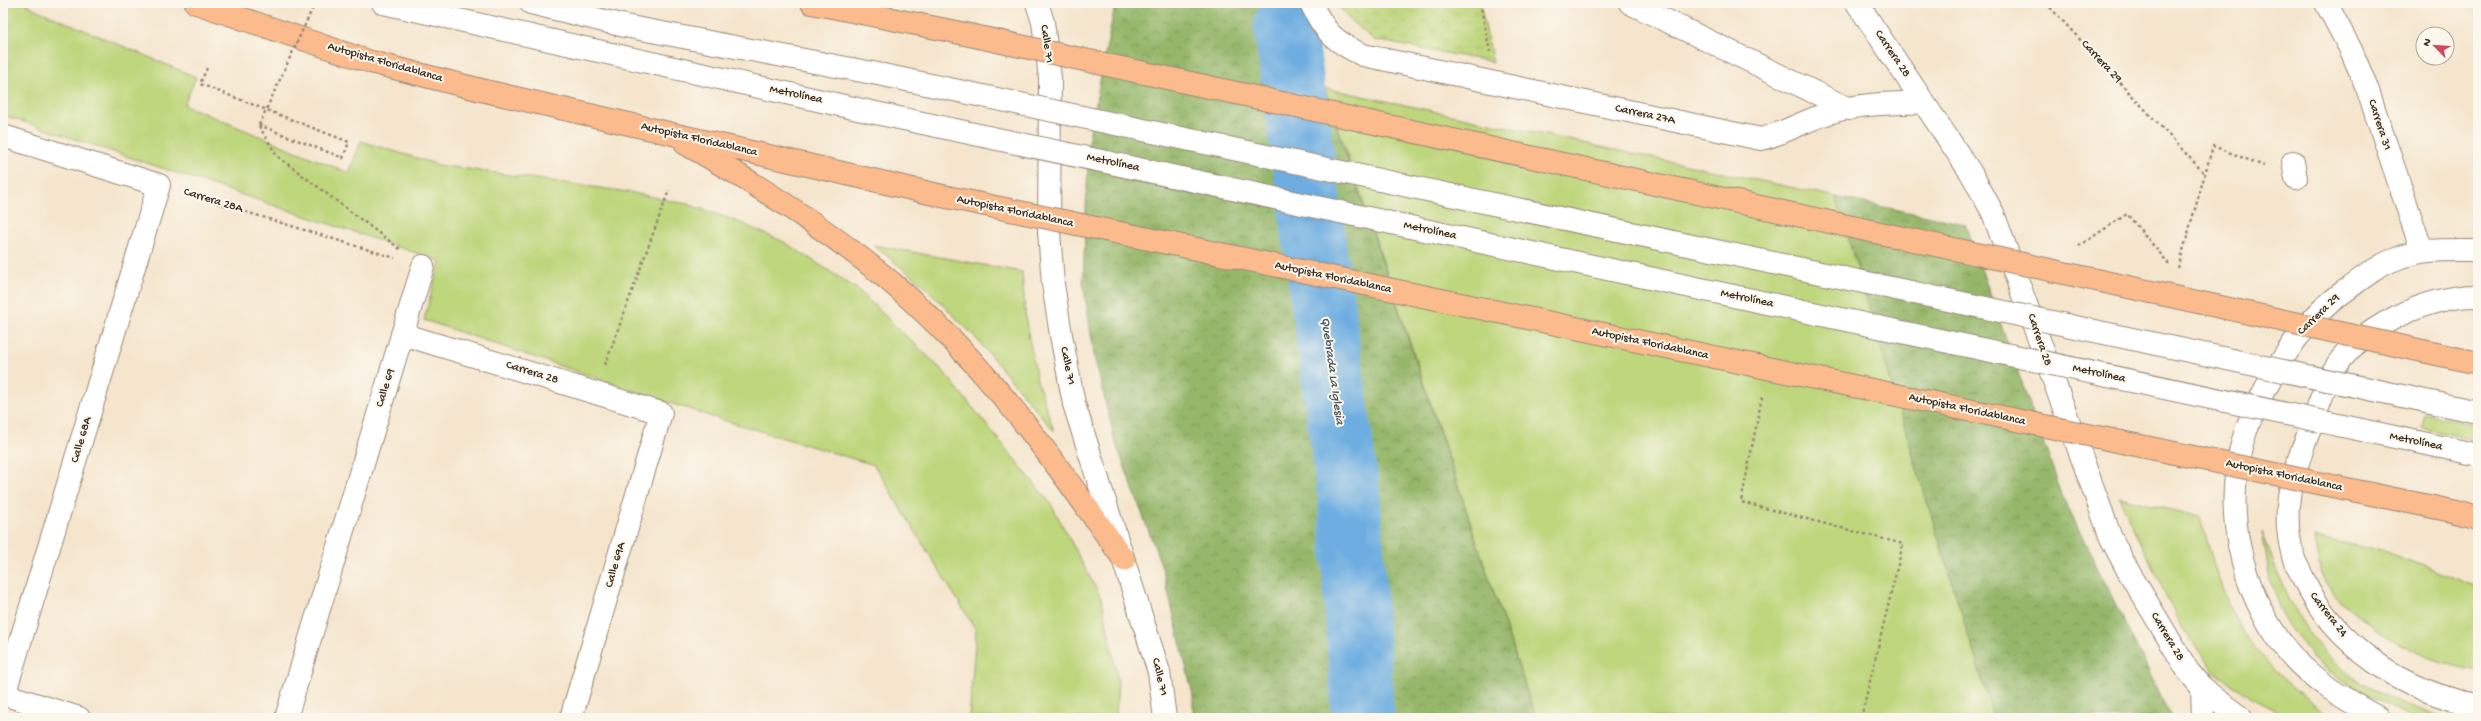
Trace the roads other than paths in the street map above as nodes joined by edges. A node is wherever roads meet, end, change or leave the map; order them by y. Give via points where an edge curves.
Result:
1 (196, 3) edge
2 (383, 3) edge
3 (531, 3) edge
4 (812, 3) edge
5 (1037, 3) edge
6 (1311, 3) edge
7 (1630, 3) edge
8 (1856, 3) edge
9 (2326, 3) edge
10 (1923, 102) junction
11 (1849, 108) junction
12 (666, 132) junction
13 (3, 136) edge
14 (2478, 250) edge
15 (2422, 251) junction
16 (423, 266) road end
17 (2478, 296) edge
18 (402, 334) junction
19 (2478, 363) edge
20 (2478, 412) edge
21 (661, 413) joint
22 (2476, 455) edge
23 (2472, 516) edge
24 (1124, 560) junction
25 (2202, 688) junction
26 (4, 694) edge
27 (2478, 705) edge
28 (79, 718) edge
29 (286, 718) edge
30 (571, 718) edge
31 (1165, 718) edge
32 (2203, 718) edge
33 (2241, 718) edge
34 (2379, 718) edge

1 - 12 highway, Autopista Floridablanca via 372,62
2 - 22 street, Metrolínea, bridge via 871,112
3 - 20 street, bridge via 625,26 883,75
4 - 19 highway, bridge
5 - 24 street, Calle 71 via 1043,22 1050,78 1049,232 1060,335 1074,404
6 - 11 street, Carrera 27A via 1320,24 1331,36 1343,46 1363,55 1761,139 1781,135 1816,117
7 - 11 street
8 - 10 street, Carrera 28
9 - 15 street, Carrera 31 via 2339,25 2367,88
10 - 11 street, Carrera 27A
10 - 25 street, Carrera 28 via 1971,173 2000,230 2111,538 2172,648
12 - 23 highway, Autopista Floridablanca, bridge via 947,197
12 - 24 highway via 745,178 813,222 892,283 953,342 1010,404 1054,460
13 - 26 street, Calle 68A via 159,185
14 - 15 street, Carrera 29
15 - 34 street, Carrera 29 via 2394,259 2370,272 2326,305 2301,331 2262,396 2244,436 2236,470 2234,500 2237,540 2249,580 2267,621 2286,650 2311,675 2352,704
16 - 18 street, Calle 69
17 - 27 street, Carrera 24 via 2451,297 2418,307 2365,336 2346,353 2332,374 2291,479 2287,509 2293,556 2312,598 2342,635 2379,666 2429,691
18 - 21 street, Carrera 28
18 - 29 street, Calle 69
21 - 30 street, Calle 69A
24 - 31 street, Calle 71 via 1159,672
25 - 32 street
25 - 33 street
26 - 28 street

